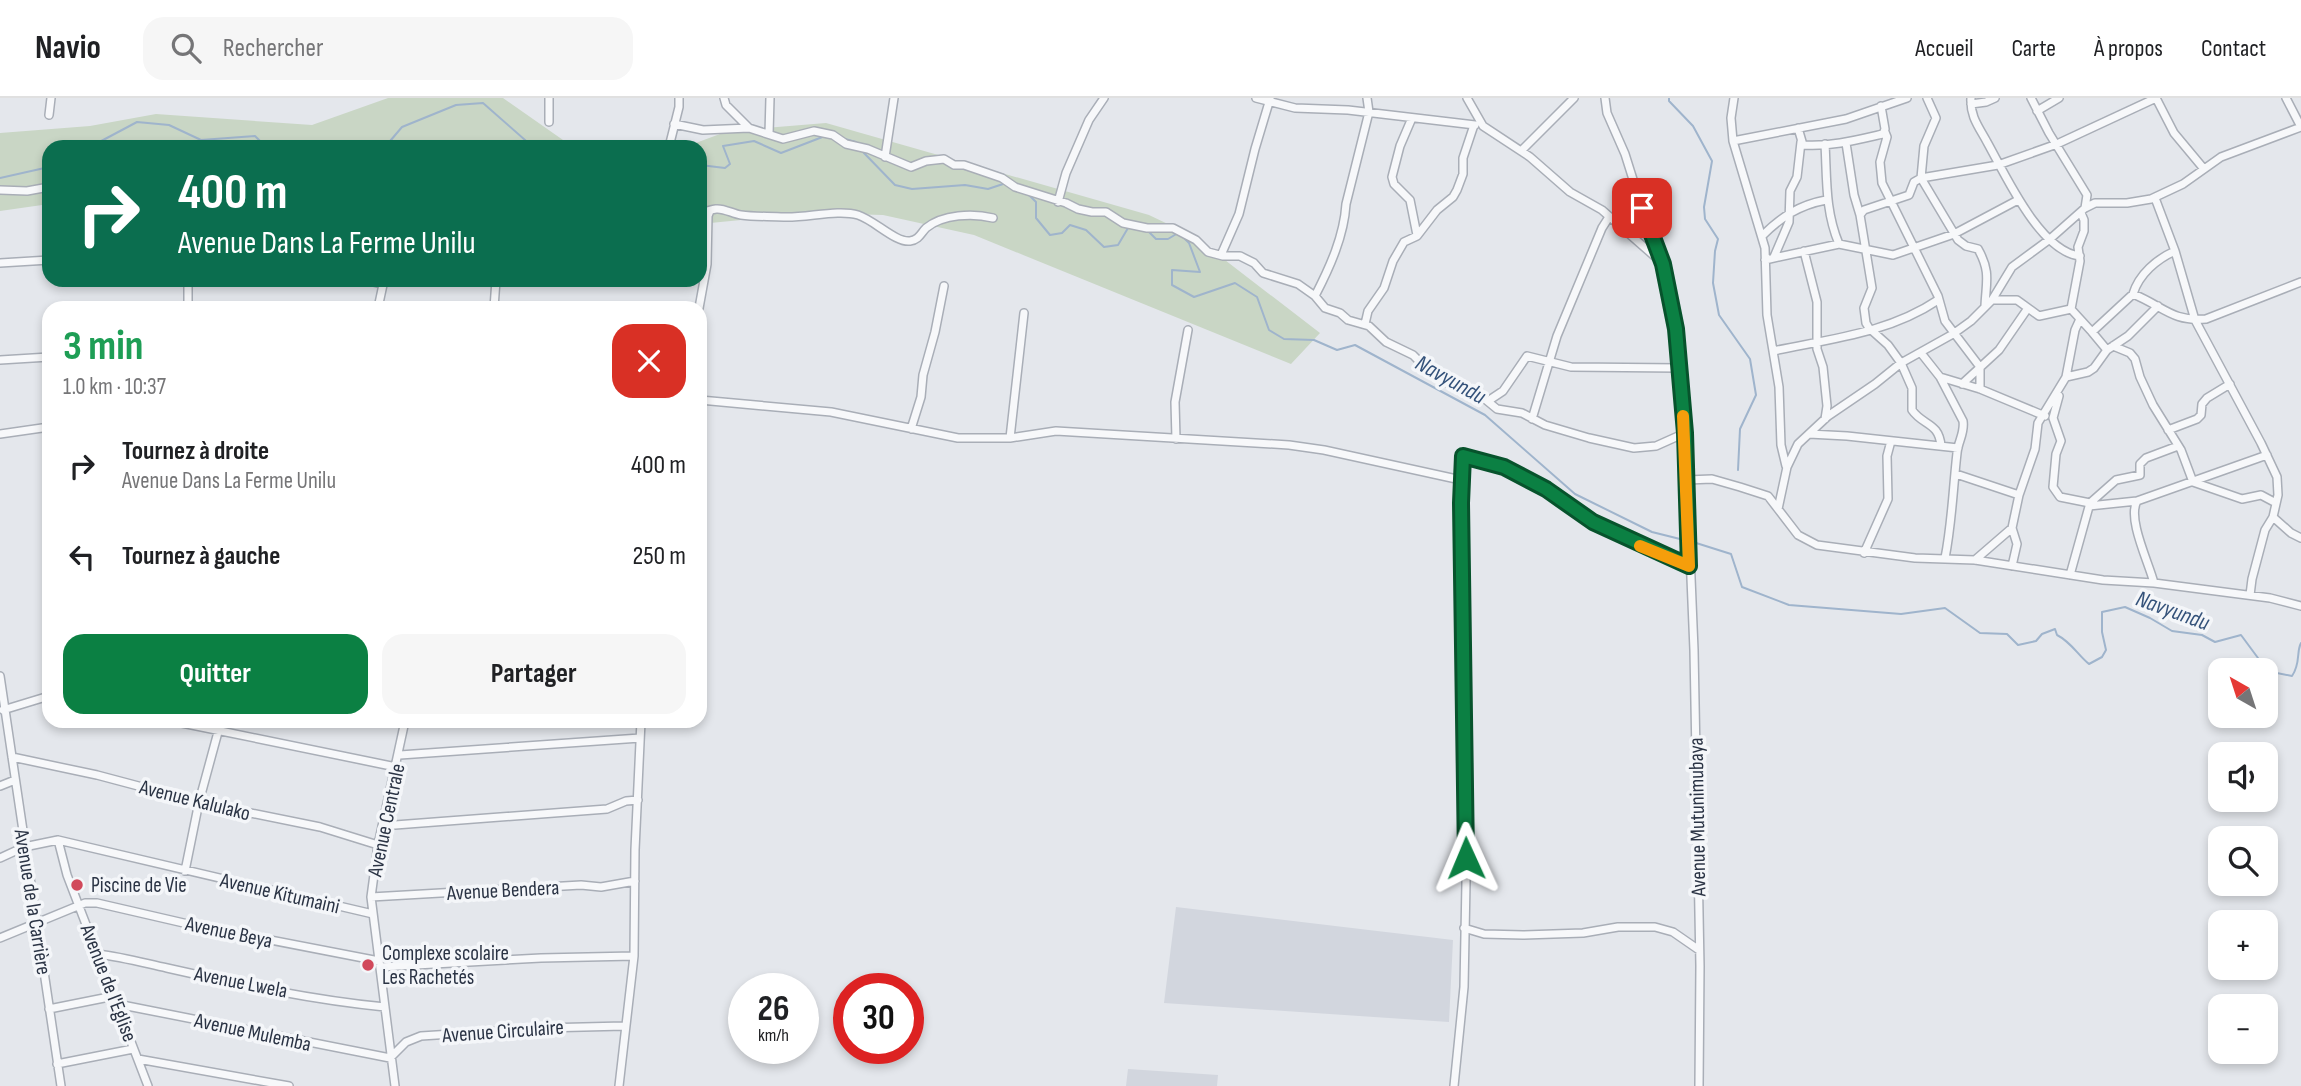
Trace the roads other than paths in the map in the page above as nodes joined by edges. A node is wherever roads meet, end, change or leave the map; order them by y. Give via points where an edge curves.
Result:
1 (51, 98) edge
2 (550, 98) edge
3 (679, 98) edge
4 (724, 98) edge
5 (770, 98) edge
6 (894, 98) edge
7 (1104, 98) edge
8 (1256, 98) edge
9 (1367, 98) edge
10 (1467, 98) edge
11 (1574, 98) edge
12 (1605, 98) edge
13 (1734, 98) edge
14 (1907, 98) edge
15 (1927, 98) edge
16 (1995, 98) edge
17 (2031, 98) edge
18 (2059, 98) edge
19 (2156, 98) edge
20 (2286, 98) edge
21 (1270, 100) edge
22 (1971, 101) edge
23 (1881, 106) junction
24 (2037, 111) junction
25 (1369, 112) junction
26 (48, 115) dead end
27 (1412, 118) junction
28 (550, 121) dead end
29 (674, 124) junction
30 (1474, 125) junction
31 (1483, 126) junction
32 (2301, 127) edge
33 (749, 128) junction
34 (1798, 128) junction
35 (1885, 132) junction
36 (769, 134) junction
37 (671, 140) edge
38 (1733, 141) junction
39 (1801, 142) junction
40 (1846, 143) junction
41 (1825, 144) junction
42 (2057, 144) junction
43 (1521, 151) junction
44 (884, 157) junction
45 (1998, 165) junction
46 (2204, 169) junction
47 (1921, 178) junction
48 (42, 188) edge
49 (2084, 188) junction
50 (0, 190) edge
51 (2155, 198) junction
52 (1891, 199) junction
53 (1826, 200) junction
54 (2018, 200) junction
55 (2107, 201) junction
56 (1058, 202) junction
57 (707, 211) edge
58 (710, 211) junction
59 (2083, 211) junction
60 (1860, 215) junction
61 (1789, 216) junction
62 (1609, 217) junction
63 (993, 218) dead end
64 (1954, 234) junction
65 (1417, 236) junction
66 (1762, 236) junction
67 (2050, 239) junction
68 (1839, 244) junction
69 (1914, 247) junction
70 (1865, 248) junction
71 (1804, 251) junction
72 (2175, 251) junction
73 (1221, 255) junction
74 (2080, 256) junction
75 (1774, 257) junction
76 (42, 260) edge
77 (1765, 260) junction
78 (0, 263) edge
79 (707, 264) edge
80 (1663, 264) junction
81 (2301, 282) edge
82 (944, 286) dead end
83 (2133, 294) junction
84 (1315, 296) junction
85 (1938, 300) junction
86 (1992, 300) junction
87 (2158, 306) junction
88 (1985, 307) junction
89 (2028, 308) junction
90 (2071, 309) junction
91 (1024, 313) dead end
92 (2080, 318) junction
93 (2195, 320) junction
94 (1366, 324) junction
95 (1188, 330) dead end
96 (1872, 331) junction
97 (2092, 332) junction
98 (1953, 334) junction
99 (1819, 343) junction
100 (2110, 348) junction
101 (1773, 351) junction
102 (1921, 353) junction
103 (42, 357) edge
104 (0, 360) edge
105 (1548, 361) junction
106 (1901, 363) junction
107 (1980, 367) junction
108 (1679, 368) junction
109 (1940, 377) junction
110 (2066, 377) junction
111 (1962, 384) junction
112 (2230, 384) junction
113 (2061, 387) junction
114 (1980, 389) junction
115 (707, 401) edge
116 (1488, 401) junction
117 (2042, 415) junction
118 (2053, 418) junction
119 (1532, 419) junction
120 (1825, 419) junction
121 (42, 428) edge
122 (911, 429) junction
123 (2168, 430) junction
124 (1685, 433) junction
125 (0, 434) edge
126 (1809, 435) junction
127 (1010, 438) junction
128 (1176, 439) junction
129 (1891, 442) junction
130 (1941, 446) junction
131 (2178, 446) junction
132 (1958, 448) junction
133 (2267, 455) junction
134 (1787, 467) junction
135 (1956, 474) junction
136 (1461, 480) junction
137 (1687, 480) junction
138 (2193, 482) junction
139 (1782, 485) junction
140 (2019, 495) junction
141 (1768, 496) junction
142 (2137, 501) junction
143 (2276, 503) junction
144 (2090, 505) junction
145 (1778, 509) junction
146 (2273, 517) junction
147 (2012, 528) junction
148 (2301, 538) edge
149 (1864, 553) junction
150 (1945, 558) junction
151 (1975, 560) junction
152 (1689, 566) junction
153 (2012, 566) junction
154 (2070, 575) junction
155 (2154, 583) junction
156 (2250, 595) junction
157 (2300, 605) edge
158 (0, 676) edge
159 (42, 698) edge
160 (2, 710) edge
161 (205, 728) edge
162 (220, 728) edge
163 (404, 728) edge
164 (641, 728) edge
165 (219, 731) junction
166 (640, 738) junction
167 (400, 755) junction
168 (12, 757) junction
169 (396, 767) junction
170 (15, 780) junction
171 (0, 786) edge
172 (638, 800) junction
173 (199, 802) junction
174 (382, 826) junction
175 (58, 840) junction
176 (378, 845) junction
177 (24, 847) junction
178 (0, 858) edge
179 (185, 871) junction
180 (635, 881) junction
181 (371, 897) junction
182 (80, 906) junction
183 (373, 914) junction
184 (37, 922) junction
185 (1464, 928) junction
186 (0, 938) edge
187 (1699, 950) junction
188 (98, 954) junction
189 (634, 956) junction
190 (380, 964) junction
191 (114, 996) junction
192 (117, 1004) junction
193 (385, 1007) junction
194 (49, 1009) junction
195 (624, 1026) junction
196 (133, 1049) junction
197 (390, 1058) junction
198 (138, 1059) junction
199 (57, 1064) junction
200 (250, 1083) edge
201 (61, 1086) edge
202 (148, 1086) edge
203 (289, 1086) edge
204 (394, 1086) edge
205 (619, 1086) edge
206 (1454, 1086) edge
207 (1699, 1086) edge

1 - 26 street
2 - 28 street
3 - 29 street
4 - 33 street
5 - 36 street
6 - 44 street
7 - 56 street via 1082,135
8 - 21 street
9 - 25 street
10 - 31 street
11 - 43 street
12 - 80 street, Avenue Mutunimubaya
13 - 38 street
14 - 23 street
15 - 47 street via 1936,118 1924,146
16 - 22 street
17 - 24 street
18 - 24 street
19 - 42 street
19 - 46 street via 2174,133
20 - 32 street
21 - 25 street via 1294,108
21 - 73 street via 1239,214
22 - 45 street via 1974,122
23 - 34 street via 1846,119
23 - 35 street
24 - 42 street
25 - 27 street
25 - 84 street via 1345,221
27 - 30 street
27 - 65 street via 1392,177 1410,200
29 - 33 street via 703,130
29 - 37 street
30 - 31 street
30 - 65 street via 1457,190
31 - 43 street
32 - 46 street via 2221,157
33 - 36 street
34 - 38 street
34 - 39 street
35 - 40 street
35 - 52 street via 1880,173
36 - 44 street via 783,139 814,131
38 - 66 street
39 - 41 street
39 - 61 street
40 - 41 street
40 - 60 street
41 - 53 street
42 - 45 street
42 - 49 street
43 - 62 street
44 - 56 street via 911,167 944,159
45 - 47 street
45 - 54 street
46 - 51 street
47 - 52 street via 1909,195
47 - 64 street
48 - 50 street
49 - 55 street
49 - 59 street
51 - 55 street
51 - 72 street
52 - 60 street
52 - 69 street
53 - 61 street via 1805,204
53 - 68 street
54 - 64 street
54 - 67 street
55 - 59 street via 2095,202
56 - 73 street via 1106,212 1128,224 1173,228 1208,252
57 - 58 street
58 - 63 street via 785,217 852,214 908,241 954,216
58 - 79 street
59 - 67 street
59 - 74 street
60 - 70 street
61 - 66 street
61 - 75 street
62 - 80 street
62 - 105 street
64 - 69 street
64 - 88 street via 1962,244 1978,249 1987,266
65 - 94 street via 1398,251
66 - 77 street
67 - 74 street via 2067,253
67 - 86 street via 2012,267
68 - 70 street
68 - 71 street
69 - 70 street via 1893,255
69 - 85 street
70 - 96 street via 1872,288 1864,308
71 - 75 street
71 - 99 street via 1817,302
72 - 83 street via 2151,266
72 - 93 street
73 - 84 street via 1240,256 1263,273 1292,281
74 - 90 street
75 - 77 street
76 - 78 street
77 - 101 street
80 - 108 street, Avenue Mutunimubaya
81 - 93 street
82 - 122 street
83 - 87 street
83 - 97 street
84 - 94 street via 1325,308
85 - 96 street
85 - 98 street
86 - 88 street
86 - 89 street via 2017,300
87 - 93 street via 2181,320
87 - 100 street
88 - 98 street
89 - 90 street via 2039,316
89 - 107 street
90 - 92 street
91 - 127 street
92 - 97 street
92 - 110 street
93 - 112 street
94 - 116 street via 1452,386
95 - 128 street via 1175,402
96 - 99 street
96 - 106 street
97 - 100 street
98 - 102 street
98 - 107 street
99 - 101 street
99 - 120 street
100 - 110 street via 2088,372
100 - 123 street via 2135,359
101 - 134 street
102 - 106 street
102 - 109 street
103 - 104 street
105 - 108 street via 1571,367
105 - 116 street via 1527,356 1503,391
105 - 119 street
106 - 120 street
106 - 130 street via 1912,388 1912,410 1932,425
107 - 111 street
107 - 114 street
108 - 124 street, Avenue Mutunimubaya
109 - 111 street
109 - 132 street via 1963,421
110 - 113 street
111 - 114 street
112 - 123 street via 2207,398 2197,419
112 - 133 street
113 - 117 street
113 - 118 street
114 - 117 street
115 - 122 street via 831,412
116 - 119 street via 1497,409
117 - 118 street
117 - 140 street
118 - 144 street via 2061,441 2053,487 2060,497
119 - 124 street via 1634,447 1656,446
120 - 126 street
121 - 125 street
122 - 127 street via 958,438
123 - 131 street
124 - 137 street, Avenue Mutunimubaya
126 - 129 street
126 - 134 street via 1798,444
127 - 128 street via 1056,431
128 - 136 street via 1324,450
129 - 130 street
129 - 149 street via 1888,499
130 - 132 street
131 - 138 street
131 - 144 street via 2146,458 2140,464 2140,475 2116,480
132 - 135 street
133 - 138 street
133 - 143 street via 2277,477
134 - 139 street
135 - 140 street
135 - 150 street
136 - 152 street via 1463,456 1504,467 1593,522
136 - 185 street
137 - 141 street via 1721,481
137 - 152 street, Avenue Mutunimubaya
138 - 142 street
138 - 143 street via 2242,499 2261,495
139 - 141 street
139 - 145 street
140 - 147 street
141 - 145 street
142 - 144 street
142 - 155 street via 2136,525
143 - 146 street
144 - 154 street
145 - 149 street via 1809,543
146 - 148 street
146 - 156 street via 2265,530
147 - 151 street
147 - 153 street via 2017,544
149 - 150 street
150 - 151 street
151 - 153 street
152 - 187 street, Avenue Mutunimubaya
153 - 154 street
154 - 155 street
155 - 156 street
156 - 157 street
158 - 160 street, Avenue de la Carrière
159 - 160 street
160 - 168 street, Avenue de la Carrière
161 - 165 street
162 - 165 street
163 - 167 street, Avenue Centrale
164 - 166 street
165 - 169 street
165 - 173 street
166 - 167 street
166 - 172 street
167 - 169 street, Avenue Centrale
168 - 170 street, Avenue de la Carrière
168 - 173 street, Avenue Kalulako
169 - 174 street, Avenue Centrale
170 - 171 street
170 - 177 street, Avenue de la Carrière
172 - 174 street via 607,809
172 - 180 street
173 - 176 street, Avenue Kalulako via 320,827
173 - 179 street
174 - 176 street, Avenue Centrale
175 - 177 street, Avenue Kitumaini
175 - 179 street, Avenue Kitumaini
175 - 182 street, Avenue de l'Eglise
176 - 181 street, Avenue Centrale
177 - 178 street, Avenue Kitumaini
177 - 184 street, Avenue de la Carrière
179 - 183 street, Avenue Kitumaini
180 - 181 street, Avenue Bendera via 593,888
180 - 189 street
181 - 183 street, Avenue Centrale
182 - 184 street
182 - 188 street, Avenue de l'Eglise
182 - 190 street, Avenue Beya via 97,903
183 - 190 street, Avenue Centrale
184 - 186 street
184 - 194 street, Avenue de la Carrière
185 - 187 street via 1484,934 1523,935 1656,927
185 - 206 street via 1464,987
187 - 207 street, Avenue Mutunimubaya
188 - 191 street, Avenue de l'Eglise
188 - 193 street, Avenue Lwela via 348,1004
189 - 190 street, Avenue Beya
189 - 195 street
190 - 193 street, Avenue Centrale
191 - 192 street, Avenue de l'Eglise
191 - 194 street
192 - 196 street, Avenue de l'Eglise
192 - 197 street, Avenue Mulemba
193 - 197 street, Avenue Centrale
194 - 199 street, Avenue de la Carrière
195 - 197 street, Avenue Circulaire via 421,1036 406,1042
195 - 205 street
196 - 198 street, Avenue de l'Eglise
196 - 199 street
197 - 204 street, Avenue Centrale
198 - 200 street
198 - 202 street, Avenue de l'Eglise
199 - 201 street, Avenue de la Carrière
200 - 203 street

